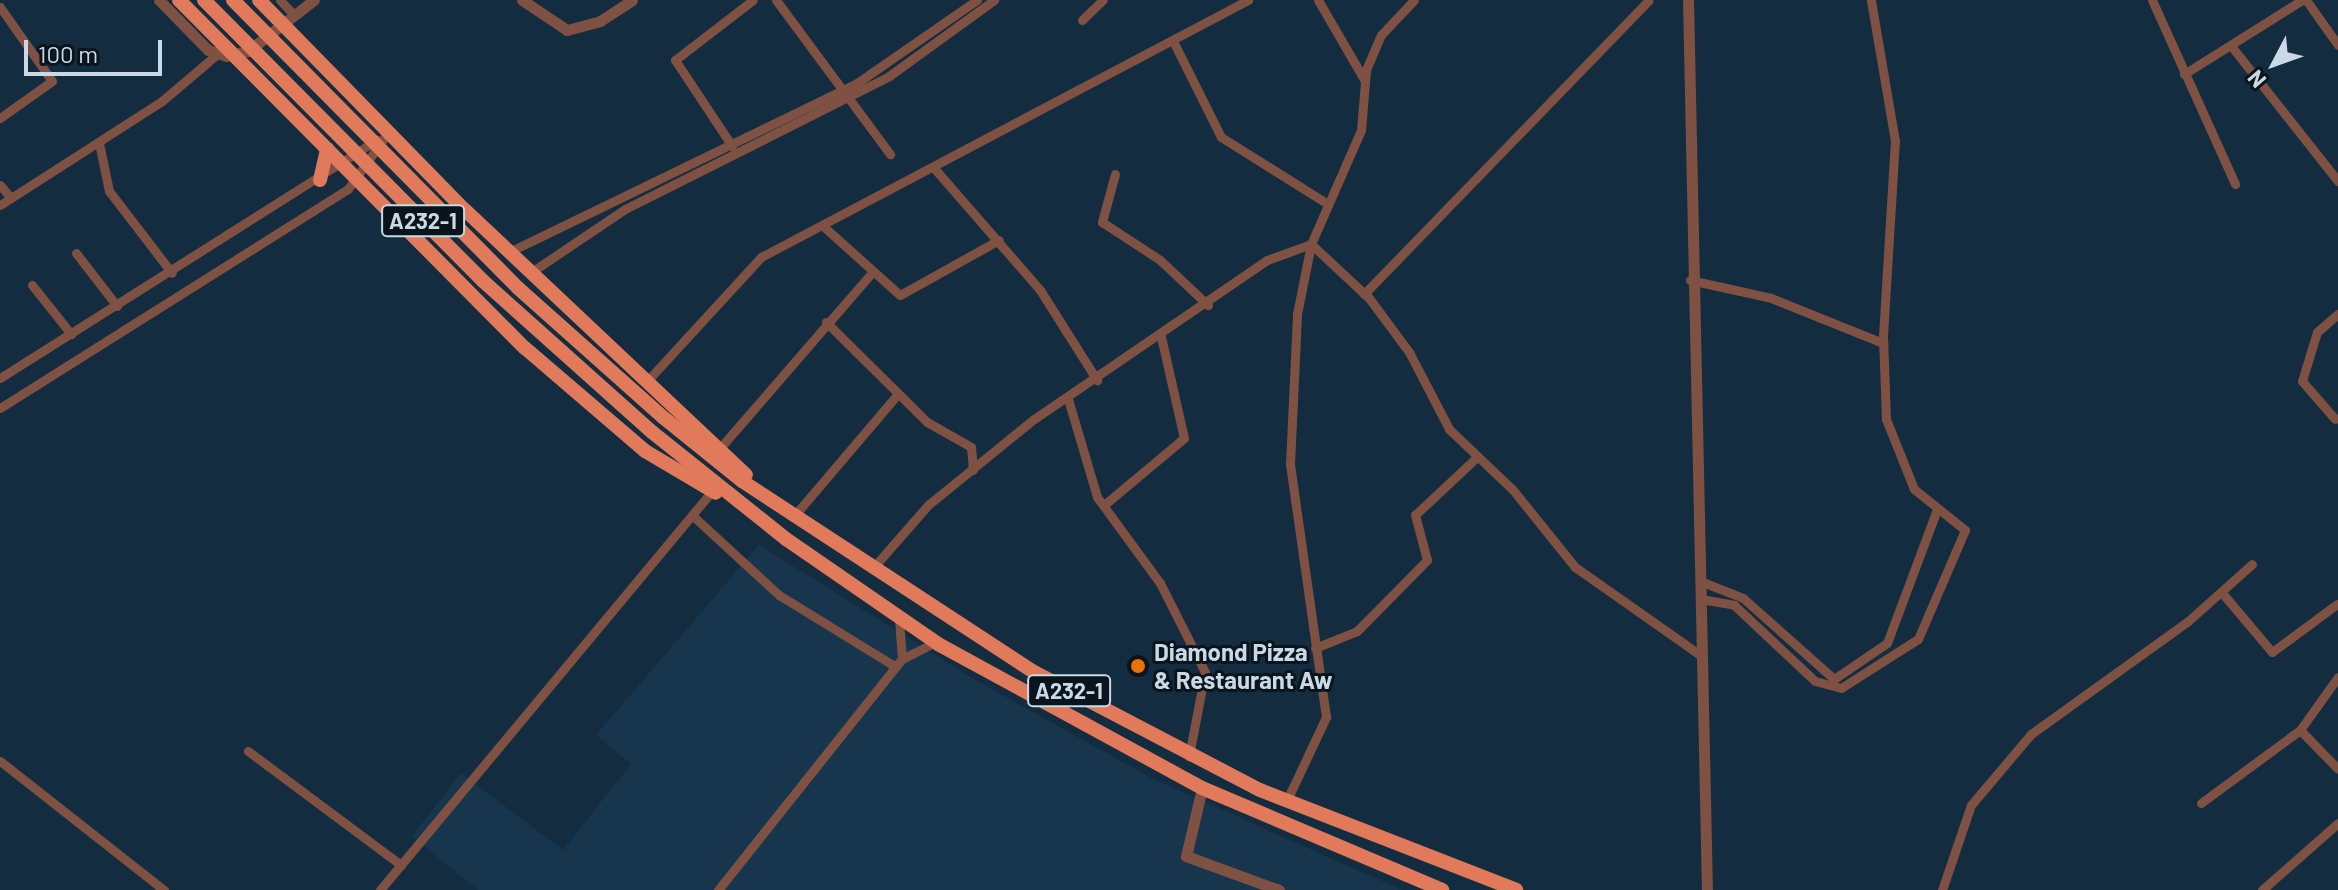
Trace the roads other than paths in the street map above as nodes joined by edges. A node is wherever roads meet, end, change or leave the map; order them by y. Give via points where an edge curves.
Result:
1 (159, 0) edge
2 (179, 0) edge
3 (204, 0) edge
4 (233, 0) edge
5 (259, 0) edge
6 (280, 0) edge
7 (314, 0) edge
8 (522, 0) edge
9 (632, 0) edge
10 (753, 0) edge
11 (776, 0) edge
12 (977, 0) edge
13 (994, 0) edge
14 (1103, 0) edge
15 (1248, 0) edge
16 (1318, 0) edge
17 (1414, 0) edge
18 (1649, 0) edge
19 (1688, 0) edge
20 (1871, 0) edge
21 (2152, 0) edge
22 (2304, 0) edge
23 (0, 7) edge
24 (287, 18) junction
25 (1082, 20) dead end
26 (218, 40) junction
27 (1173, 41) junction
28 (2338, 45) edge
29 (2232, 47) junction
30 (240, 53) junction
31 (216, 55) junction
32 (2184, 74) junction
33 (1365, 81) junction
34 (848, 92) junction
35 (0, 118) edge
36 (389, 131) junction
37 (99, 143) junction
38 (733, 148) junction
39 (327, 149) junction
40 (890, 154) dead end
41 (343, 166) junction
42 (2334, 166) edge
43 (934, 168) junction
44 (1115, 174) dead end
45 (320, 180) junction
46 (358, 181) junction
47 (2338, 181) edge
48 (2235, 184) dead end
49 (0, 185) edge
50 (11, 198) junction
51 (1328, 204) junction
52 (0, 205) edge
53 (571, 220) junction
54 (823, 226) junction
55 (543, 234) junction
56 (580, 237) junction
57 (999, 240) junction
58 (1311, 244) junction
59 (509, 252) junction
60 (76, 253) dead end
61 (554, 254) junction
62 (172, 273) junction
63 (530, 273) junction
64 (870, 275) junction
65 (1690, 280) junction
66 (32, 285) dead end
67 (1364, 294) junction
68 (1208, 305) junction
69 (117, 306) junction
70 (2338, 314) edge
71 (826, 322) junction
72 (1883, 325) junction
73 (1866, 331) junction
74 (71, 334) junction
75 (1161, 337) junction
76 (1883, 343) junction
77 (0, 378) edge
78 (648, 380) junction
79 (1097, 380) junction
80 (898, 394) junction
81 (1068, 399) junction
82 (0, 408) edge
83 (2335, 419) dead end
84 (720, 448) junction
85 (1476, 458) junction
86 (973, 470) junction
87 (712, 491) junction
88 (765, 496) junction
89 (1104, 505) junction
90 (1937, 509) junction
91 (751, 513) junction
92 (693, 516) junction
93 (794, 516) junction
94 (2252, 564) dead end
95 (872, 569) junction
96 (1700, 581) junction
97 (2223, 594) junction
98 (1701, 599) junction
99 (2338, 605) edge
100 (898, 617) junction
101 (935, 642) junction
102 (1315, 648) junction
103 (1703, 657) junction
104 (899, 663) junction
105 (2338, 677) edge
106 (2300, 730) junction
107 (248, 751) dead end
108 (1189, 756) junction
109 (0, 761) edge
110 (2338, 769) edge
111 (1202, 788) junction
112 (1287, 800) junction
113 (2201, 803) dead end
114 (2338, 823) edge
115 (401, 865) junction
116 (164, 890) edge
117 (380, 890) edge
118 (718, 890) edge
119 (1279, 890) edge
120 (1442, 890) edge
121 (1516, 890) edge
122 (1707, 890) edge
123 (1942, 890) edge
124 (2262, 890) edge

1 - 31 street
2 - 26 highway
3 - 91 highway, A232-1, bridge via 483,281
4 - 88 highway, A232-1, bridge via 518,288 664,418
5 - 24 highway
6 - 24 street
7 - 24 street
8 - 9 street via 567,30 600,21
10 - 38 street via 675,60
11 - 34 street
12 - 34 street
13 - 34 street
14 - 25 street
15 - 27 street
16 - 33 street
17 - 33 street via 1381,35
18 - 67 street
19 - 65 street
20 - 72 street via 1895,141
21 - 32 street
22 - 28 street
22 - 29 street
23 - 35 street via 52,81
24 - 30 street
24 - 36 highway
26 - 30 highway
26 - 31 highway
27 - 43 street
27 - 51 street via 1233,150
29 - 32 street
29 - 42 street
30 - 31 street
30 - 39 highway via 246,68
31 - 37 street
32 - 48 street
33 - 51 street via 1361,130
34 - 38 street
34 - 40 street
36 - 41 street
36 - 46 street
36 - 59 highway
37 - 50 street
37 - 62 street via 109,191
38 - 53 street
38 - 56 street
39 - 41 highway
39 - 45 highway
41 - 45 street
41 - 46 highway
42 - 47 street
43 - 54 street
43 - 57 street
44 - 68 street via 1102,222 1160,260
45 - 62 street
46 - 82 street
46 - 87 highway via 549,370 645,451
49 - 50 street
50 - 52 street
51 - 58 street
53 - 55 street
53 - 56 street
54 - 64 street
54 - 78 street via 748,266
55 - 59 street
55 - 61 street
56 - 61 street
57 - 64 street via 900,295
57 - 79 street
58 - 67 street
58 - 68 street via 1267,260
58 - 102 street via 1287,426
59 - 63 highway
60 - 69 street
61 - 63 street
62 - 69 street
63 - 78 highway
64 - 71 street
65 - 73 street via 1727,283
65 - 96 street
66 - 74 street
67 - 85 street
68 - 75 street
69 - 74 street
70 - 83 street via 2317,332 2302,381
71 - 80 street
71 - 84 street
72 - 73 street
72 - 76 street
73 - 76 street
74 - 77 street
75 - 79 street
75 - 89 street via 1184,438
76 - 90 street via 1892,446 1914,489
78 - 84 highway
79 - 81 street
80 - 86 street via 971,447
80 - 93 street
81 - 86 street
81 - 89 street
84 - 88 highway
85 - 102 street via 1415,515 1427,560 1357,631
85 - 103 street via 1513,490 1575,567
86 - 95 street via 928,505
87 - 91 highway
87 - 92 street
88 - 93 highway, A232-1
89 - 108 street via 1160,583 1205,672
90 - 96 street via 1887,643 1834,679 1743,598
90 - 98 street via 1965,524 1918,639 1841,688 1815,681 1734,605
91 - 100 highway, A232-1
92 - 104 street via 779,595
92 - 115 street
93 - 95 highway, A232-1
94 - 97 street
95 - 108 highway, A232-1 via 1034,672
96 - 98 street
97 - 99 street via 2272,652
97 - 123 street via 2031,734 1971,805
98 - 103 street
100 - 101 highway, A232-1
100 - 104 street
101 - 104 street
101 - 111 highway, A232-1
102 - 112 street via 1325,731
103 - 122 street
104 - 118 street
105 - 106 street
106 - 110 street
106 - 113 street
107 - 115 street
108 - 112 highway, A232-1
109 - 116 street
111 - 119 street via 1186,856
111 - 120 highway, A232-1
112 - 121 highway, A232-1
114 - 124 street
115 - 117 street

